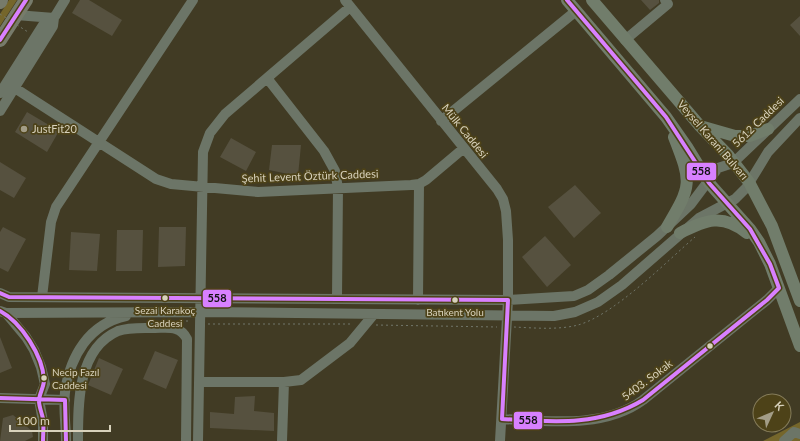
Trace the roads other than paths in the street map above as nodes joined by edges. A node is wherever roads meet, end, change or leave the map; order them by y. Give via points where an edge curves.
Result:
1 (26, 0) edge
2 (65, 0) edge
3 (193, 0) edge
4 (567, 0) edge
5 (592, 0) edge
6 (668, 1) edge
7 (348, 3) edge
8 (576, 11) junction
9 (16, 15) junction
10 (54, 18) junction
11 (0, 40) edge
12 (625, 40) junction
13 (267, 78) junction
14 (11, 85) junction
15 (0, 93) edge
16 (800, 99) edge
17 (0, 111) edge
18 (666, 117) junction
19 (800, 118) edge
20 (441, 120) junction
21 (700, 126) junction
22 (768, 129) junction
23 (100, 144) junction
24 (464, 148) junction
25 (733, 163) junction
26 (749, 182) junction
27 (708, 183) junction
28 (419, 184) junction
29 (202, 188) junction
30 (338, 188) junction
31 (725, 203) junction
32 (667, 227) junction
33 (680, 233) junction
34 (759, 242) junction
35 (779, 288) junction
36 (0, 293) edge
37 (42, 297) junction
38 (337, 298) junction
39 (201, 299) junction
40 (418, 300) junction
41 (508, 300) junction
42 (800, 301) edge
43 (3, 312) edge
44 (139, 312) junction
45 (201, 312) junction
46 (374, 314) junction
47 (507, 315) junction
48 (800, 346) edge
49 (200, 382) junction
50 (284, 382) junction
51 (0, 398) edge
52 (39, 399) junction
53 (65, 400) junction
54 (502, 419) junction
55 (186, 423) junction
56 (199, 423) junction
57 (800, 434) edge
58 (42, 441) edge
59 (66, 441) edge
60 (78, 441) edge
61 (186, 441) edge
62 (198, 441) edge
63 (282, 441) edge
64 (500, 441) edge
65 (784, 441) edge

1 - 9 highway
2 - 10 street
3 - 23 street
4 - 8 main road, Veysel Karani Bulvarı
5 - 12 main road, Veysel Karani Bulvarı
6 - 12 street
7 - 13 street
7 - 20 street, Mülk Caddesi
8 - 18 main road, Veysel Karani Bulvarı
8 - 20 street
9 - 10 street
9 - 11 highway
10 - 14 street via 54,26
12 - 21 main road, Veysel Karani Bulvarı
13 - 29 street via 225,114 210,133 203,152
13 - 30 street via 324,151 335,171
14 - 15 street
14 - 17 street
14 - 23 street, Şehit Levent Öztürk Caddesi
16 - 22 street, 5612 Caddesi
18 - 27 main road, Veysel Karani Bulvarı
18 - 32 main road via 684,161 687,184 682,204
19 - 26 street via 768,152
20 - 24 street, Mülk Caddesi
21 - 22 main road via 735,136 750,136
21 - 25 main road, Veysel Karani Bulvarı
22 - 25 street, 5612 Caddesi
23 - 29 street, Şehit Levent Öztürk Caddesi via 156,179 171,184
23 - 37 street via 53,215
24 - 28 street
24 - 41 street, Mülk Caddesi via 503,200 508,227
25 - 26 main road, Veysel Karani Bulvarı
25 - 27 street via 718,168
26 - 31 street via 742,194
26 - 42 main road, Veysel Karani Bulvarı via 772,226
27 - 31 main road, Veysel Karani Bulvarı
27 - 32 street via 692,204
28 - 30 street, Şehit Levent Öztürk Caddesi
28 - 40 street
29 - 30 street, Şehit Levent Öztürk Caddesi via 258,192
29 - 39 street
30 - 38 street
31 - 33 street
31 - 34 main road, Veysel Karani Bulvarı
32 - 41 street via 588,290 574,296
33 - 34 main road via 706,221 718,220 730,222
33 - 47 street via 622,285 598,302 575,312 554,316
34 - 35 main road, Veysel Karani Bulvarı
35 - 48 main road, Veysel Karani Bulvarı
35 - 54 street, 5403. Sokak via 628,410 590,420
36 - 37 street via 10,297
37 - 39 street
38 - 39 street
38 - 40 street
39 - 45 street
40 - 41 street
41 - 47 street, Mülk Caddesi
43 - 44 street
43 - 52 street via 26,337 42,367 44,384
44 - 45 street
44 - 53 street via 105,324 92,333 79,348 70,366
45 - 46 street
45 - 49 street
46 - 47 street
46 - 50 street via 350,343 307,376 301,380
47 - 54 street, Mülk Caddesi
49 - 50 street
49 - 56 street
50 - 63 street
51 - 52 street
52 - 53 street
52 - 58 street via 43,422
53 - 59 street
54 - 64 street, Mülk Caddesi
55 - 56 street
55 - 60 street via 187,339 184,334 176,328 125,329 109,337 90,359 84,373 78,410
55 - 61 street
56 - 62 street
57 - 65 street via 794,432

